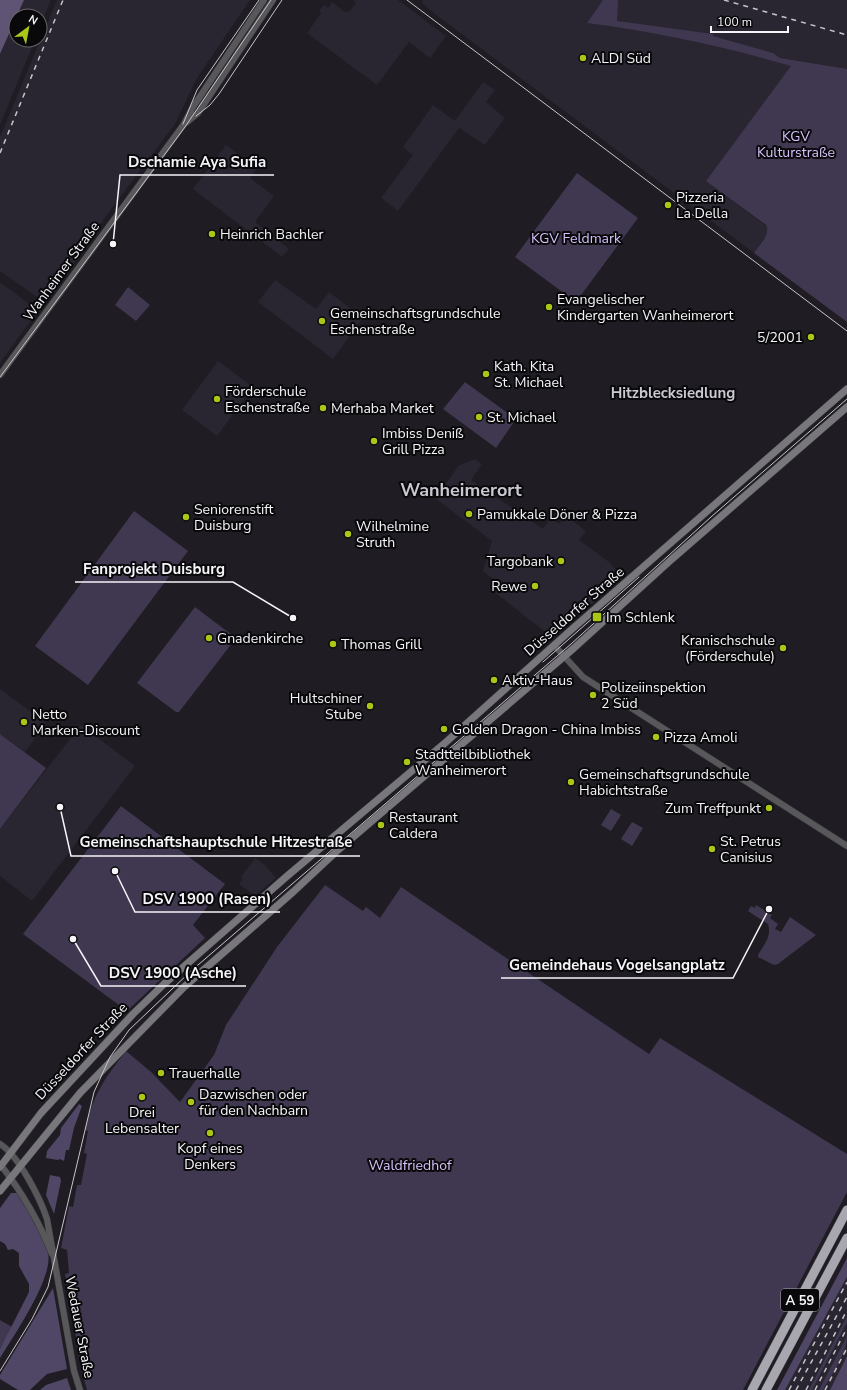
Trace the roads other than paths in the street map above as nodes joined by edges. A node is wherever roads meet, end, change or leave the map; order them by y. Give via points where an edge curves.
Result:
1 (264, 0) edge
2 (273, 0) edge
3 (184, 124) junction
4 (0, 375) edge
5 (847, 389) edge
6 (847, 407) edge
7 (554, 645) junction
8 (564, 656) junction
9 (847, 846) edge
10 (0, 1144) edge
11 (10, 1154) junction
12 (0, 1165) edge
13 (19, 1166) junction
14 (10, 1178) junction
15 (0, 1191) edge
16 (847, 1210) edge
17 (847, 1238) edge
18 (57, 1268) junction
19 (80, 1390) edge
20 (752, 1390) edge
21 (766, 1390) edge

1 - 3 street, Wanheimer Straße
2 - 3 street, Wanheimer Straße via 198,113
3 - 4 street, Wanheimer Straße
5 - 7 main road, Düsseldorfer Straße
6 - 8 main road, Düsseldorfer Straße
7 - 8 street
7 - 11 main road, Düsseldorfer Straße via 445,743 164,984 41,1113
8 - 9 street via 583,677
8 - 13 main road, Düsseldorfer Straße via 338,850 184,987 80,1093
10 - 11 street, Wedauer Straße
11 - 12 main road, Düsseldorfer Straße
11 - 13 street, Wedauer Straße
12 - 14 street, Wedauer Straße
13 - 14 main road, Düsseldorfer Straße
13 - 18 street, Wedauer Straße via 44,1208
14 - 15 main road, Düsseldorfer Straße
14 - 18 street, Wedauer Straße via 38,1221
16 - 20 highway, A 59
17 - 21 highway, A 59
18 - 19 street, Wedauer Straße via 74,1371

